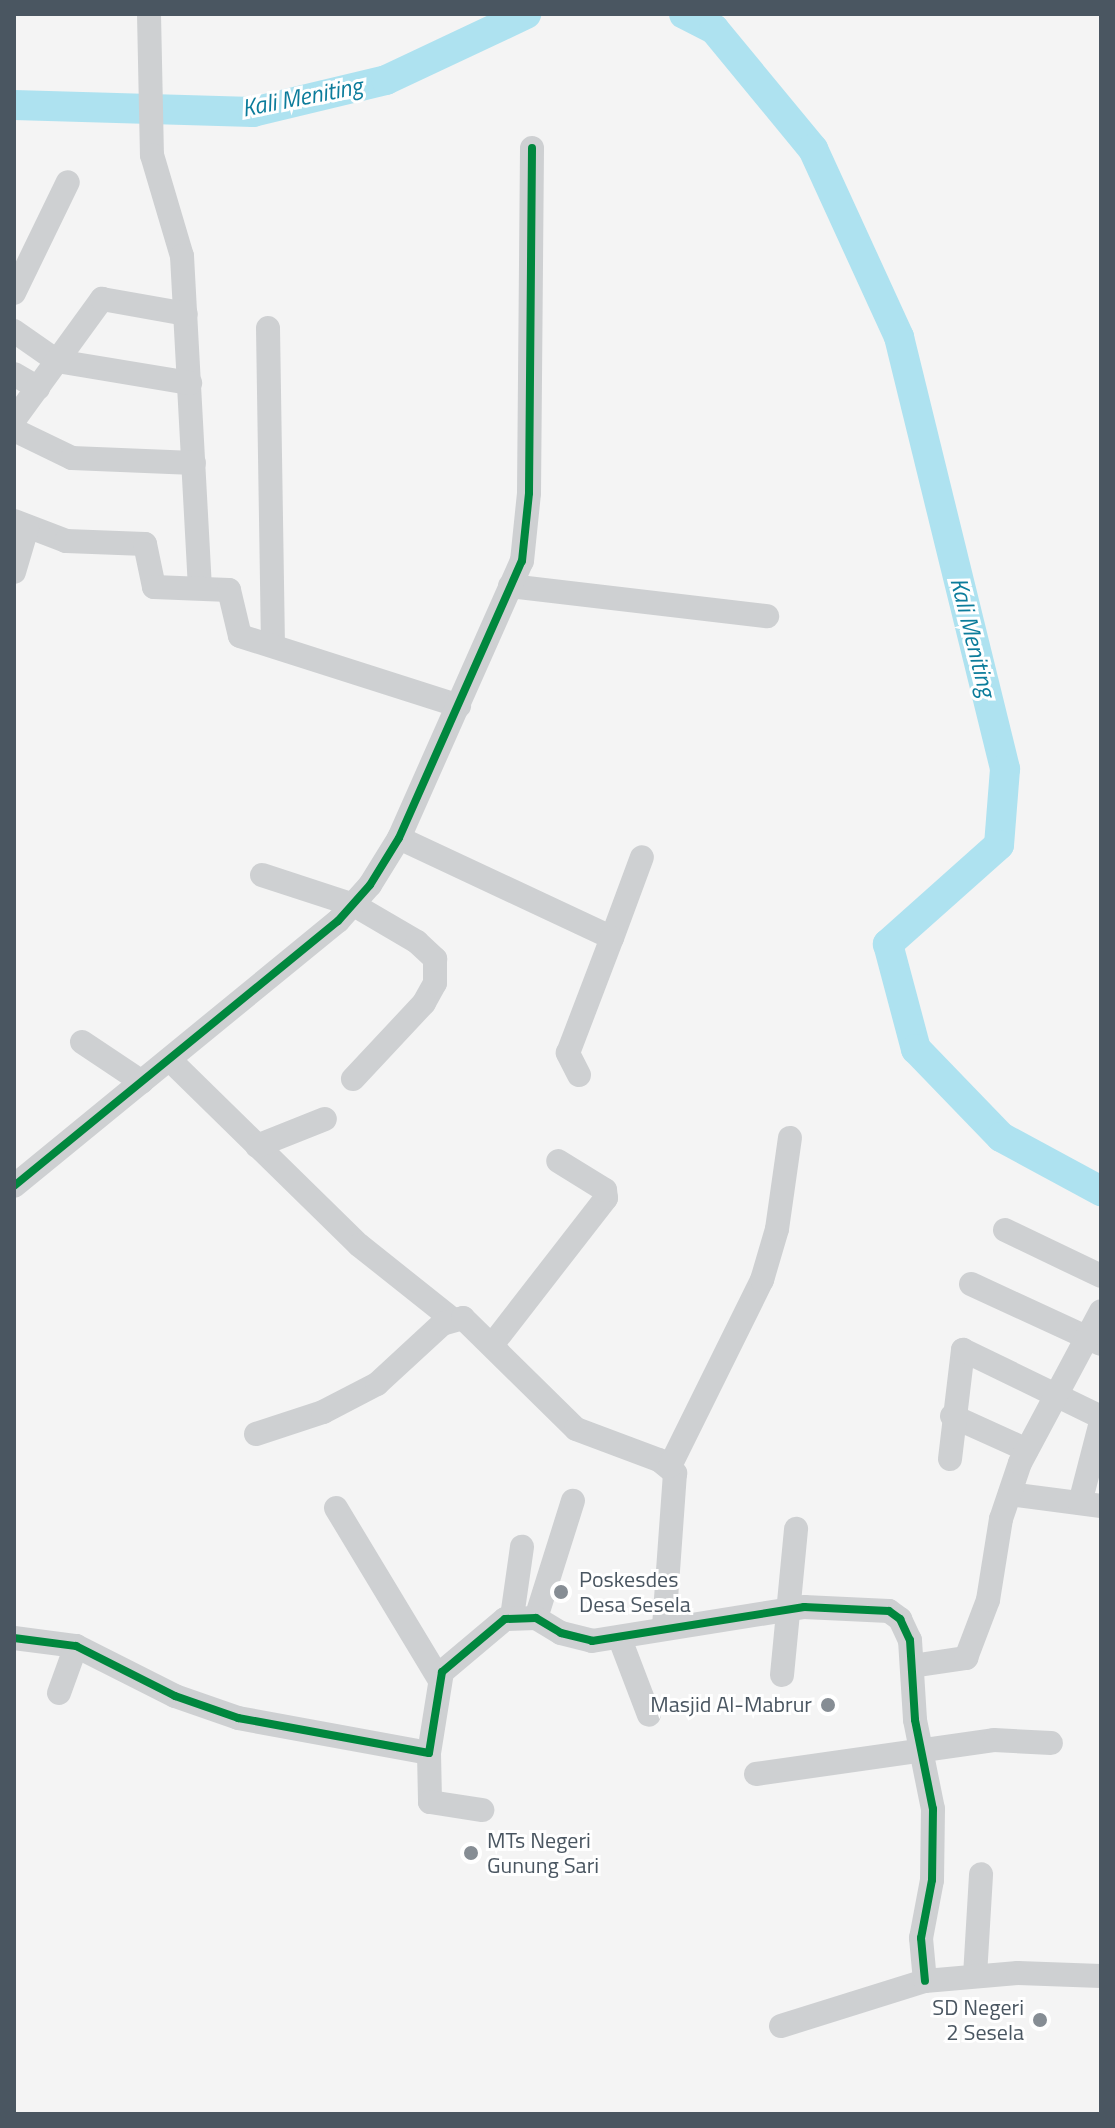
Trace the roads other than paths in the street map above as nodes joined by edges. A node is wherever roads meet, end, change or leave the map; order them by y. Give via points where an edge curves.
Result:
1 (149, 14) edge
2 (532, 148) dead end
3 (68, 182) dead end
4 (14, 293) edge
5 (186, 314) junction
6 (268, 328) dead end
7 (14, 331) edge
8 (57, 361) junction
9 (14, 374) edge
10 (190, 383) junction
11 (38, 388) junction
12 (14, 420) edge
13 (14, 430) edge
14 (194, 463) junction
15 (20, 524) edge
16 (14, 572) edge
17 (510, 586) junction
18 (200, 587) junction
19 (767, 616) dead end
20 (273, 645) junction
21 (459, 706) junction
22 (399, 838) junction
23 (642, 857) dead end
24 (262, 875) dead end
25 (354, 905) junction
26 (612, 938) junction
27 (82, 1042) dead end
28 (170, 1060) junction
29 (579, 1075) dead end
30 (353, 1079) dead end
31 (142, 1082) junction
32 (325, 1119) dead end
33 (790, 1138) dead end
34 (257, 1146) junction
35 (558, 1161) dead end
36 (14, 1186) edge
37 (1005, 1230) dead end
38 (1101, 1276) edge
39 (971, 1284) dead end
40 (1101, 1311) edge
41 (452, 1319) junction
42 (1094, 1341) edge
43 (492, 1345) junction
44 (1057, 1395) junction
45 (952, 1416) junction
46 (1101, 1420) edge
47 (256, 1434) dead end
48 (1027, 1450) junction
49 (950, 1459) dead end
50 (670, 1466) junction
51 (1010, 1494) junction
52 (573, 1501) dead end
53 (1091, 1504) edge
54 (336, 1508) dead end
55 (796, 1529) dead end
56 (522, 1547) dead end
57 (790, 1609) junction
58 (524, 1618) junction
59 (664, 1628) junction
60 (14, 1638) edge
61 (620, 1639) junction
62 (76, 1646) junction
63 (912, 1666) junction
64 (782, 1675) dead end
65 (439, 1679) junction
66 (59, 1693) dead end
67 (649, 1715) dead end
68 (1051, 1743) dead end
69 (922, 1750) junction
70 (429, 1753) junction
71 (756, 1774) dead end
72 (482, 1810) dead end
73 (981, 1874) dead end
74 (975, 1976) junction
75 (1101, 1976) edge
76 (925, 1981) junction
77 (781, 2026) dead end

1 - 5 street via 152,155 182,256
2 - 17 street via 529,493 522,561
3 - 4 street
5 - 8 street via 102,299
5 - 10 street
6 - 20 street
7 - 8 street
8 - 10 street
8 - 11 street
9 - 11 street
10 - 14 street
11 - 12 street
13 - 14 street via 72,458
14 - 18 street
15 - 16 street
15 - 18 street via 85,544 144,544 154,587
17 - 19 street
17 - 21 street
18 - 20 street via 229,590 240,636
20 - 21 street
21 - 22 street
22 - 25 street
22 - 26 street
23 - 26 street
24 - 25 street
25 - 28 street
25 - 30 street via 431,952 437,970 424,1003
26 - 29 street via 568,1053
27 - 31 street
28 - 31 street
28 - 34 street
31 - 36 street
32 - 34 street
33 - 50 street via 777,1229 762,1280
34 - 41 street via 359,1245
35 - 43 street via 605,1190 606,1198
37 - 38 street
39 - 42 street
40 - 42 street
41 - 43 street via 468,1320
41 - 47 street via 377,1384 323,1412
42 - 44 street
43 - 50 street via 576,1429
44 - 45 street via 963,1350
44 - 46 street
44 - 48 street
45 - 48 street
45 - 49 street
46 - 53 street
48 - 51 street
50 - 59 street via 678,1483
51 - 53 street
51 - 63 street via 988,1600 966,1658
52 - 58 street
54 - 65 street
55 - 57 street
56 - 58 street
57 - 59 street via 724,1623
57 - 63 street via 889,1611 909,1633
57 - 64 street
58 - 61 street via 579,1639
58 - 65 street via 498,1622 452,1659
59 - 61 street
60 - 62 street
61 - 67 street
62 - 66 street
62 - 70 street via 175,1696 238,1718
63 - 69 street
65 - 70 street
68 - 69 street via 994,1740
69 - 71 street
69 - 76 street via 934,1825 932,1880 921,1938
70 - 72 street via 430,1802
73 - 74 street
74 - 75 street
74 - 76 street
76 - 77 street

